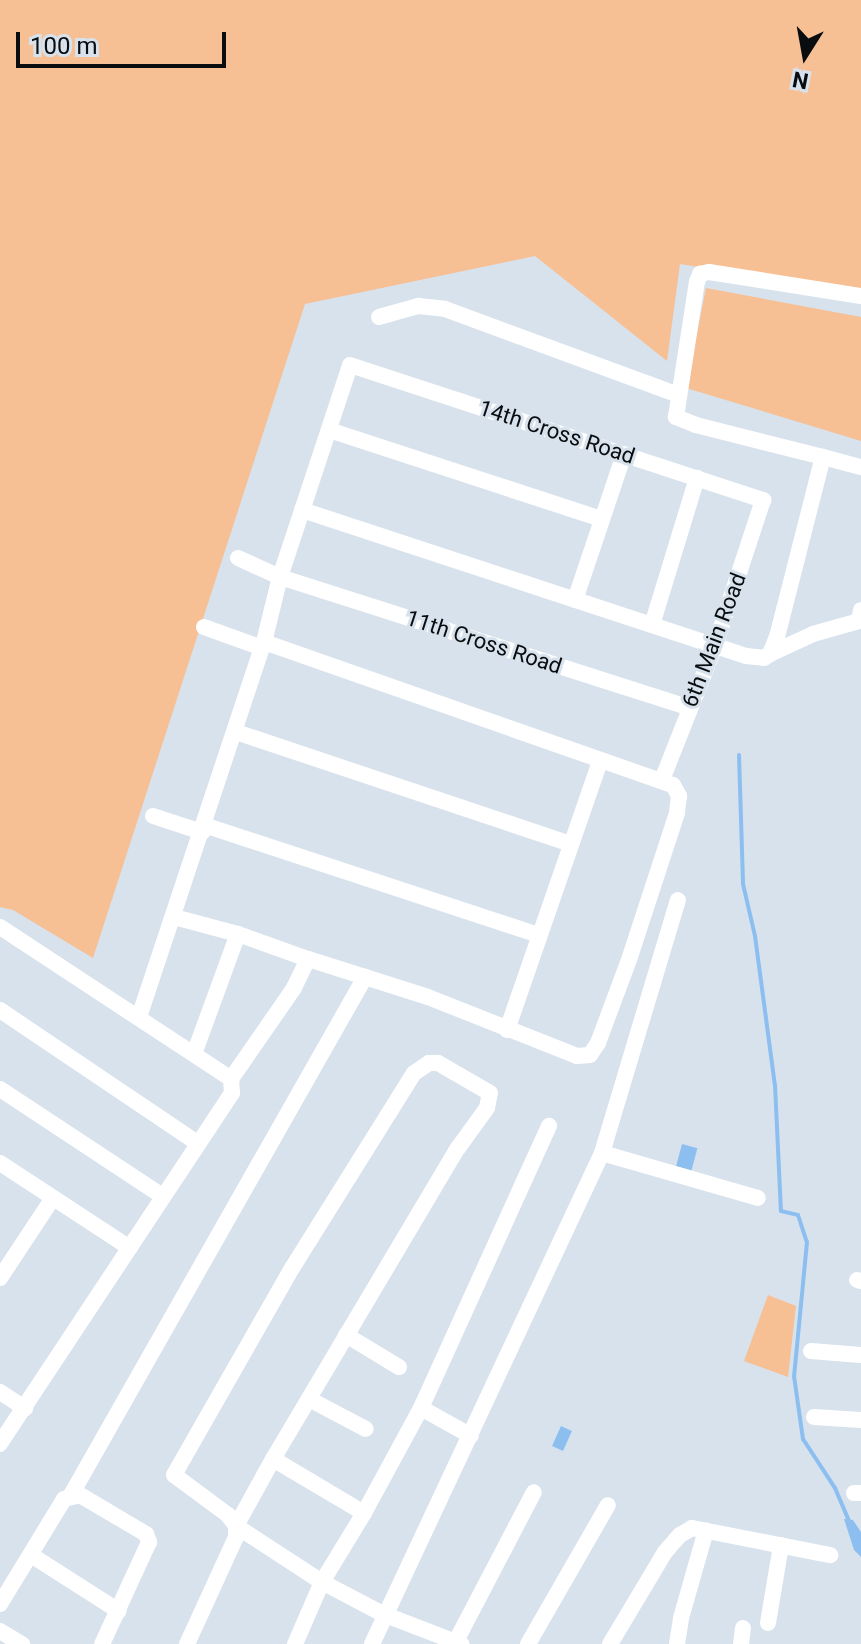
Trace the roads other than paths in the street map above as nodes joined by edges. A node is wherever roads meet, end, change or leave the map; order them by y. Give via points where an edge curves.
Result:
1 (861, 296) edge
2 (379, 317) dead end
3 (679, 395) junction
4 (329, 430) junction
5 (624, 454) junction
6 (823, 457) junction
7 (861, 467) edge
8 (697, 478) junction
9 (763, 500) joint
10 (302, 510) junction
11 (602, 519) junction
12 (238, 558) dead end
13 (280, 577) junction
14 (575, 600) junction
15 (860, 617) edge
16 (652, 625) junction
17 (204, 627) dead end
18 (263, 645) junction
19 (715, 646) junction
20 (770, 654) junction
21 (688, 707) junction
22 (236, 732) junction
23 (600, 761) junction
24 (662, 780) junction
25 (153, 816) dead end
26 (203, 829) junction
27 (571, 844) junction
28 (678, 900) dead end
29 (174, 917) junction
30 (0, 927) edge
31 (238, 934) junction
32 (539, 935) junction
33 (308, 959) junction
34 (365, 977) junction
35 (0, 1010) edge
36 (139, 1017) junction
37 (507, 1030) junction
38 (194, 1054) junction
39 (231, 1079) junction
40 (0, 1089) edge
41 (549, 1126) dead end
42 (196, 1142) junction
43 (602, 1153) junction
44 (0, 1163) edge
45 (161, 1195) junction
46 (53, 1198) junction
47 (758, 1198) dead end
48 (130, 1248) junction
49 (0, 1278) edge
50 (346, 1335) junction
51 (811, 1351) dead end
52 (861, 1355) edge
53 (399, 1367) dead end
54 (0, 1392) edge
55 (309, 1399) junction
56 (25, 1408) junction
57 (421, 1408) junction
58 (814, 1417) dead end
59 (861, 1420) edge
60 (366, 1429) dead end
61 (471, 1436) junction
62 (0, 1444) edge
63 (273, 1459) junction
64 (534, 1492) dead end
65 (71, 1495) junction
66 (608, 1505) dead end
67 (364, 1513) junction
68 (236, 1526) junction
69 (706, 1530) junction
70 (781, 1545) junction
71 (31, 1555) junction
72 (830, 1555) dead end
73 (322, 1582) junction
74 (0, 1604) edge
75 (119, 1611) junction
76 (383, 1614) junction
77 (768, 1623) dead end
78 (0, 1631) edge
79 (450, 1642) edge
80 (22, 1644) edge
81 (102, 1644) edge
82 (187, 1644) edge
83 (295, 1644) edge
84 (372, 1644) edge
85 (528, 1644) edge
86 (610, 1644) edge
87 (677, 1644) edge

1 - 3 street via 700,274
2 - 3 street via 418,306 445,309
3 - 6 street via 676,417
4 - 5 street, 14th Cross Road via 350,365
4 - 10 street
4 - 11 street
5 - 8 street, 14th Cross Road
5 - 11 street
6 - 7 street
6 - 20 street
8 - 9 street, 14th Cross Road
8 - 16 street
9 - 19 street, 6th Main Road
10 - 13 street
10 - 14 street
11 - 14 street
12 - 13 street, 11th Cross Road
13 - 18 street
13 - 21 street, 11th Cross Road
14 - 16 street
15 - 20 street
16 - 19 street
17 - 18 street
18 - 22 street
18 - 23 street
19 - 20 street via 746,656
19 - 21 street, 6th Main Road
21 - 24 street, 6th Main Road
22 - 26 street
22 - 27 street
23 - 24 street
23 - 27 street
24 - 37 street via 679,796 677,813 598,1043 590,1055 577,1056
25 - 26 street
26 - 29 street
26 - 32 street
27 - 32 street
28 - 43 street
29 - 31 street
29 - 36 street
30 - 36 street
31 - 33 street
31 - 38 street
32 - 37 street
33 - 34 street
33 - 39 street
34 - 37 street
34 - 65 street
35 - 42 street
36 - 38 street
38 - 39 street
39 - 42 street via 232,1093
40 - 45 street
41 - 57 street
42 - 45 street
43 - 47 street
43 - 61 street
44 - 46 street
45 - 48 street
46 - 48 street
46 - 49 street
48 - 56 street
50 - 53 street
50 - 55 street
50 - 68 street via 487,1108 490,1093 438,1063 414,1073 292,1268 174,1475
51 - 52 street
54 - 56 street
55 - 60 street
55 - 63 street
56 - 62 street
57 - 61 street
57 - 67 street
58 - 59 street
61 - 76 street
63 - 67 street
63 - 68 street
64 - 79 street
65 - 71 street
65 - 75 street via 80,1495 146,1534 147,1551
66 - 85 street
67 - 73 street
68 - 73 street
68 - 82 street via 236,1537
69 - 70 street
69 - 86 street via 692,1528 672,1544
69 - 87 street
70 - 72 street
70 - 77 street
71 - 74 street
71 - 75 street
73 - 76 street
73 - 83 street
75 - 81 street
76 - 79 street
76 - 84 street
78 - 80 street

